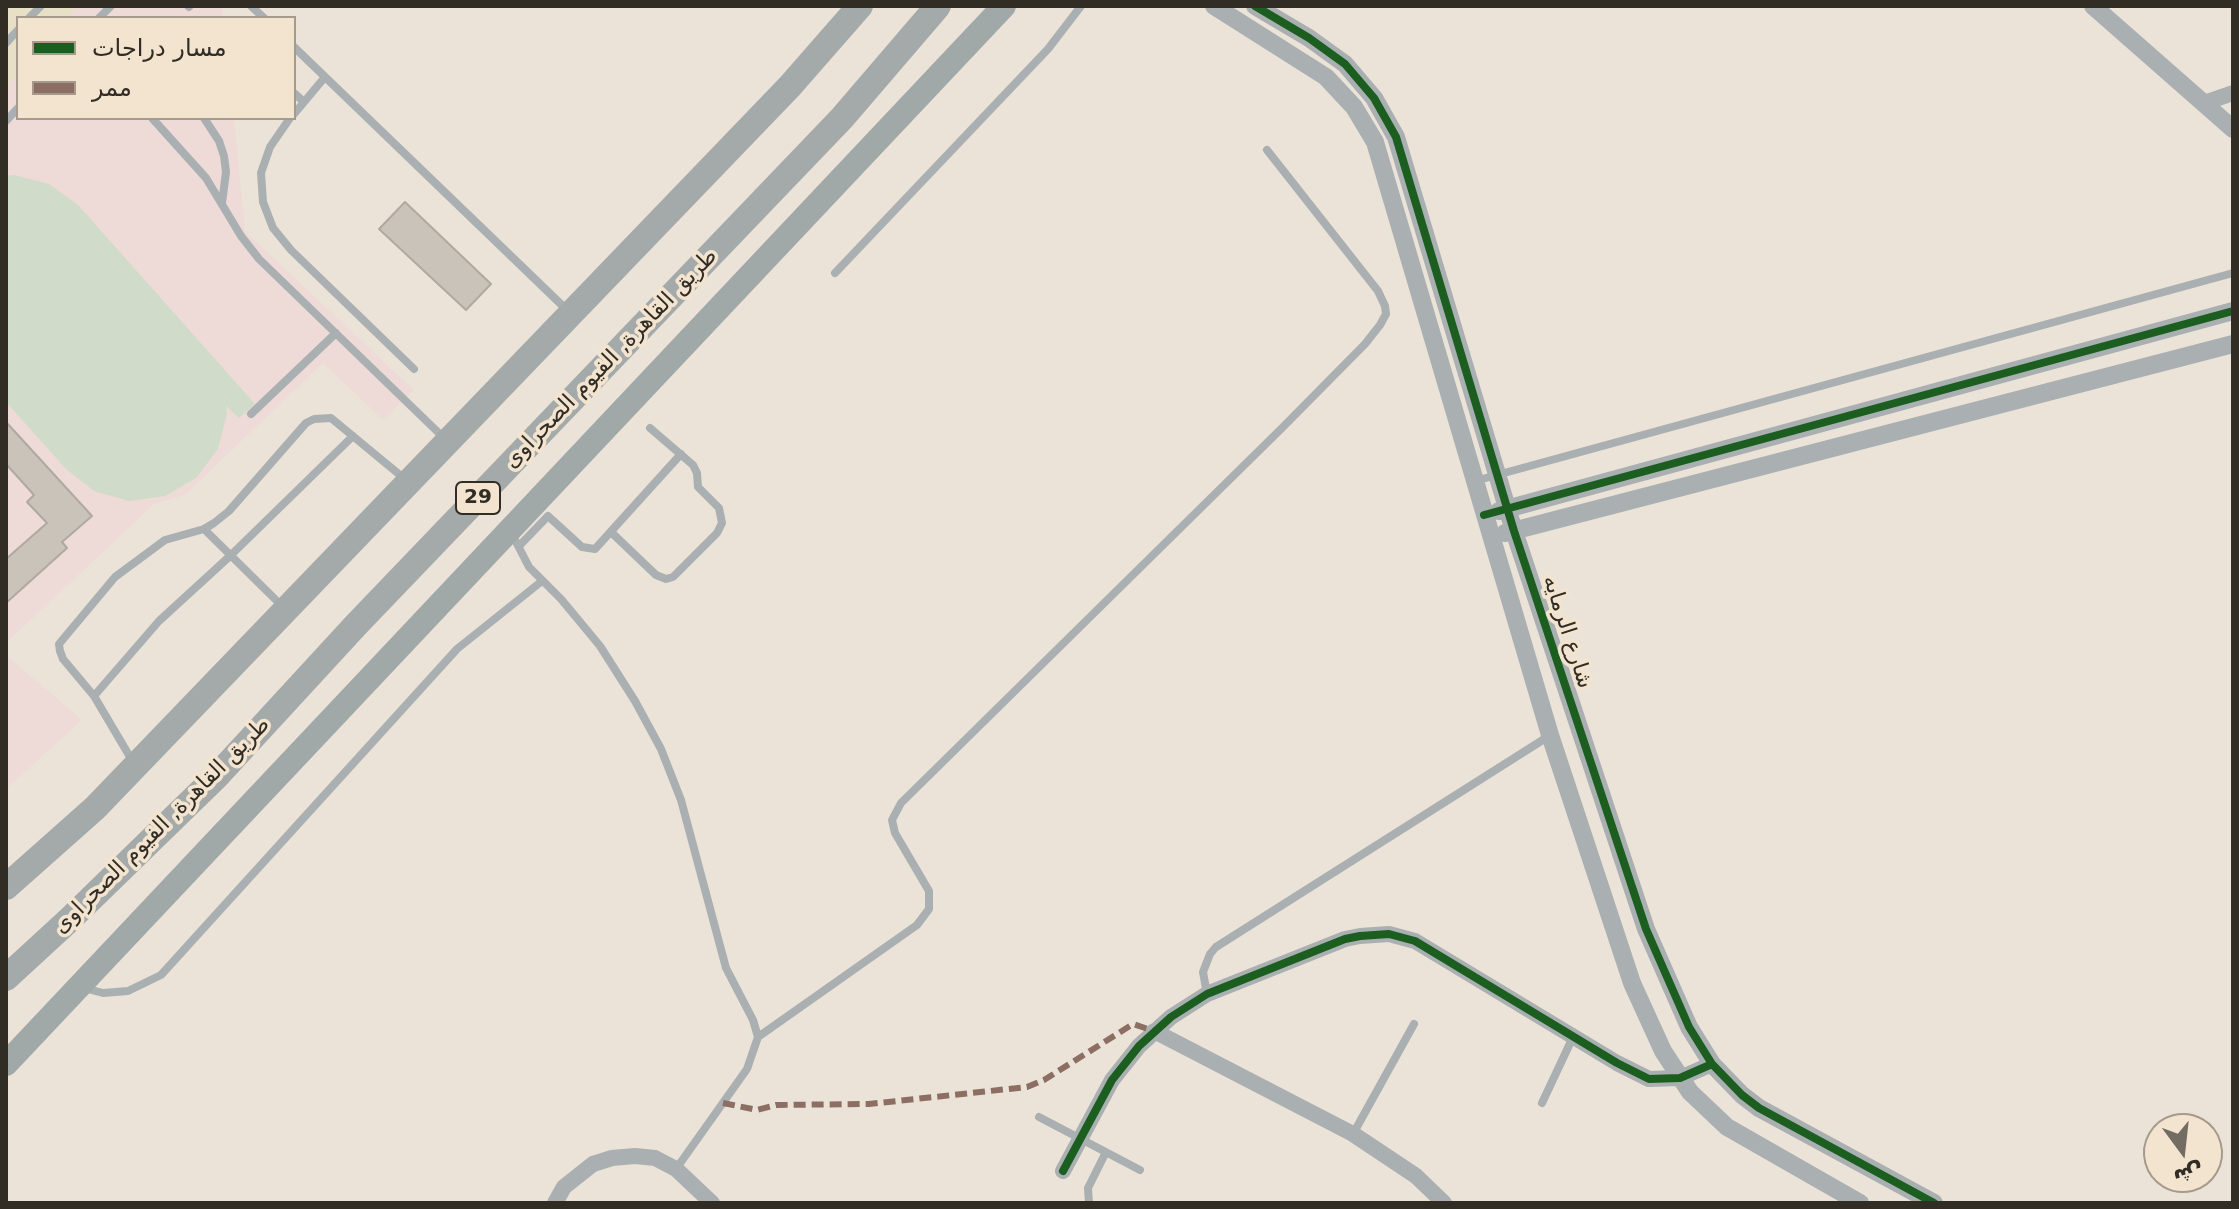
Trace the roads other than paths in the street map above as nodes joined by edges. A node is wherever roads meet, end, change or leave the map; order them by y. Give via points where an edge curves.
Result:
1 (860, 6) edge
2 (938, 6) edge
3 (1004, 6) edge
4 (1081, 6) edge
5 (1214, 6) edge
6 (1255, 6) edge
7 (2093, 6) edge
8 (296, 49) edge
9 (325, 77) junction
10 (2233, 93) edge
11 (296, 95) edge
12 (304, 102) junction
13 (2204, 103) junction
14 (296, 111) edge
15 (154, 120) edge
16 (205, 120) edge
17 (289, 120) edge
18 (2233, 129) edge
19 (1267, 150) dead end
20 (221, 204) junction
21 (835, 273) dead end
22 (2233, 273) edge
23 (2233, 311) edge
24 (572, 315) junction
25 (336, 333) junction
26 (2233, 344) edge
27 (414, 369) dead end
28 (251, 414) dead end
29 (650, 428) dead end
30 (353, 436) junction
31 (449, 442) junction
32 (681, 454) junction
33 (1497, 475) junction
34 (1474, 482) junction
35 (409, 483) junction
36 (1507, 509) junction
37 (1484, 515) junction
38 (204, 529) junction
39 (1514, 531) junction
40 (612, 533) junction
41 (1491, 537) junction
42 (514, 538) junction
43 (230, 556) junction
44 (542, 581) junction
45 (286, 609) junction
46 (94, 696) junction
47 (1550, 735) junction
48 (135, 766) junction
49 (6, 887) edge
50 (6, 978) edge
51 (79, 987) junction
52 (1207, 994) junction
53 (1414, 1024) dead end
54 (1154, 1031) junction
55 (758, 1037) junction
56 (1573, 1037) junction
57 (6, 1064) edge
58 (1712, 1064) junction
59 (1680, 1078) junction
60 (1542, 1103) dead end
61 (1039, 1117) dead end
62 (1353, 1134) junction
63 (1080, 1138) junction
64 (1106, 1152) junction
65 (676, 1169) junction
66 (1140, 1170) dead end
67 (1063, 1171) dead end
68 (1849, 1200) edge
69 (555, 1203) edge
70 (712, 1203) edge
71 (1089, 1203) edge
72 (1444, 1203) edge
73 (1934, 1203) edge

1 - 24 highway
2 - 50 highway, طريق القاهرة, الفيوم الصحراوى / 29 via 842,118 216,777
3 - 42 main road
4 - 21 lane via 1030,69
5 - 34 street, شارع الرمايه via 1326,77 1365,123 1389,184
6 - 33 street, شارع الرمايه via 1345,64 1374,98 1396,137
7 - 13 street
8 - 9 lane
9 - 12 lane
9 - 24 lane
10 - 13 street
11 - 12 lane
12 - 14 lane
13 - 18 street
15 - 20 lane via 197,166
16 - 20 lane via 224,156
17 - 27 lane via 270,147 261,173 263,202 273,228
19 - 55 lane via 1378,291 1386,314 1380,325 901,803 892,820 895,833 929,891 929,909 917,925
20 - 25 lane via 259,259
22 - 33 lane
23 - 36 street
24 - 31 highway
25 - 28 lane
25 - 31 lane
26 - 39 street
29 - 32 lane
30 - 35 lane
30 - 38 lane via 331,418 306,423 229,511
30 - 43 lane
31 - 35 highway
32 - 40 lane
32 - 40 lane via 695,468 699,490 722,512 717,533 666,579
33 - 34 lane
33 - 36 street, شارع الرمايه
34 - 37 street, شارع الرمايه
35 - 45 highway
36 - 37 street
36 - 39 street, شارع الرمايه
37 - 41 street, شارع الرمايه
38 - 43 lane
38 - 46 lane via 165,540 115,577 59,644 63,659
39 - 41 street
39 - 58 street, شارع الرمايه via 1655,953
40 - 42 lane via 599,547 586,549 548,516
41 - 47 street, شارع الرمايه
42 - 44 lane
42 - 51 main road
43 - 45 lane
43 - 46 lane via 159,621
44 - 51 lane via 457,649 161,975 128,991 103,993
44 - 55 lane via 600,646 661,749 681,800 726,968
45 - 48 highway
46 - 48 lane
47 - 52 lane via 1216,947 1203,972
47 - 59 street, شارع الرمايه via 1632,983
48 - 49 highway
51 - 57 main road
52 - 54 street
52 - 56 street via 1345,939 1389,934 1415,941
53 - 62 lane
54 - 62 street
54 - 63 street via 1112,1080
55 - 65 lane via 747,1069
56 - 59 street via 1649,1079
56 - 60 lane
58 - 59 street
58 - 73 street, شارع الرمايه via 1759,1108
59 - 68 street, شارع الرمايه via 1701,1105 1739,1135
61 - 63 lane
62 - 72 street via 1416,1176
63 - 64 lane
63 - 67 street
64 - 66 lane
64 - 71 lane via 1088,1188
65 - 69 street via 655,1158 612,1158 577,1175
65 - 70 street

